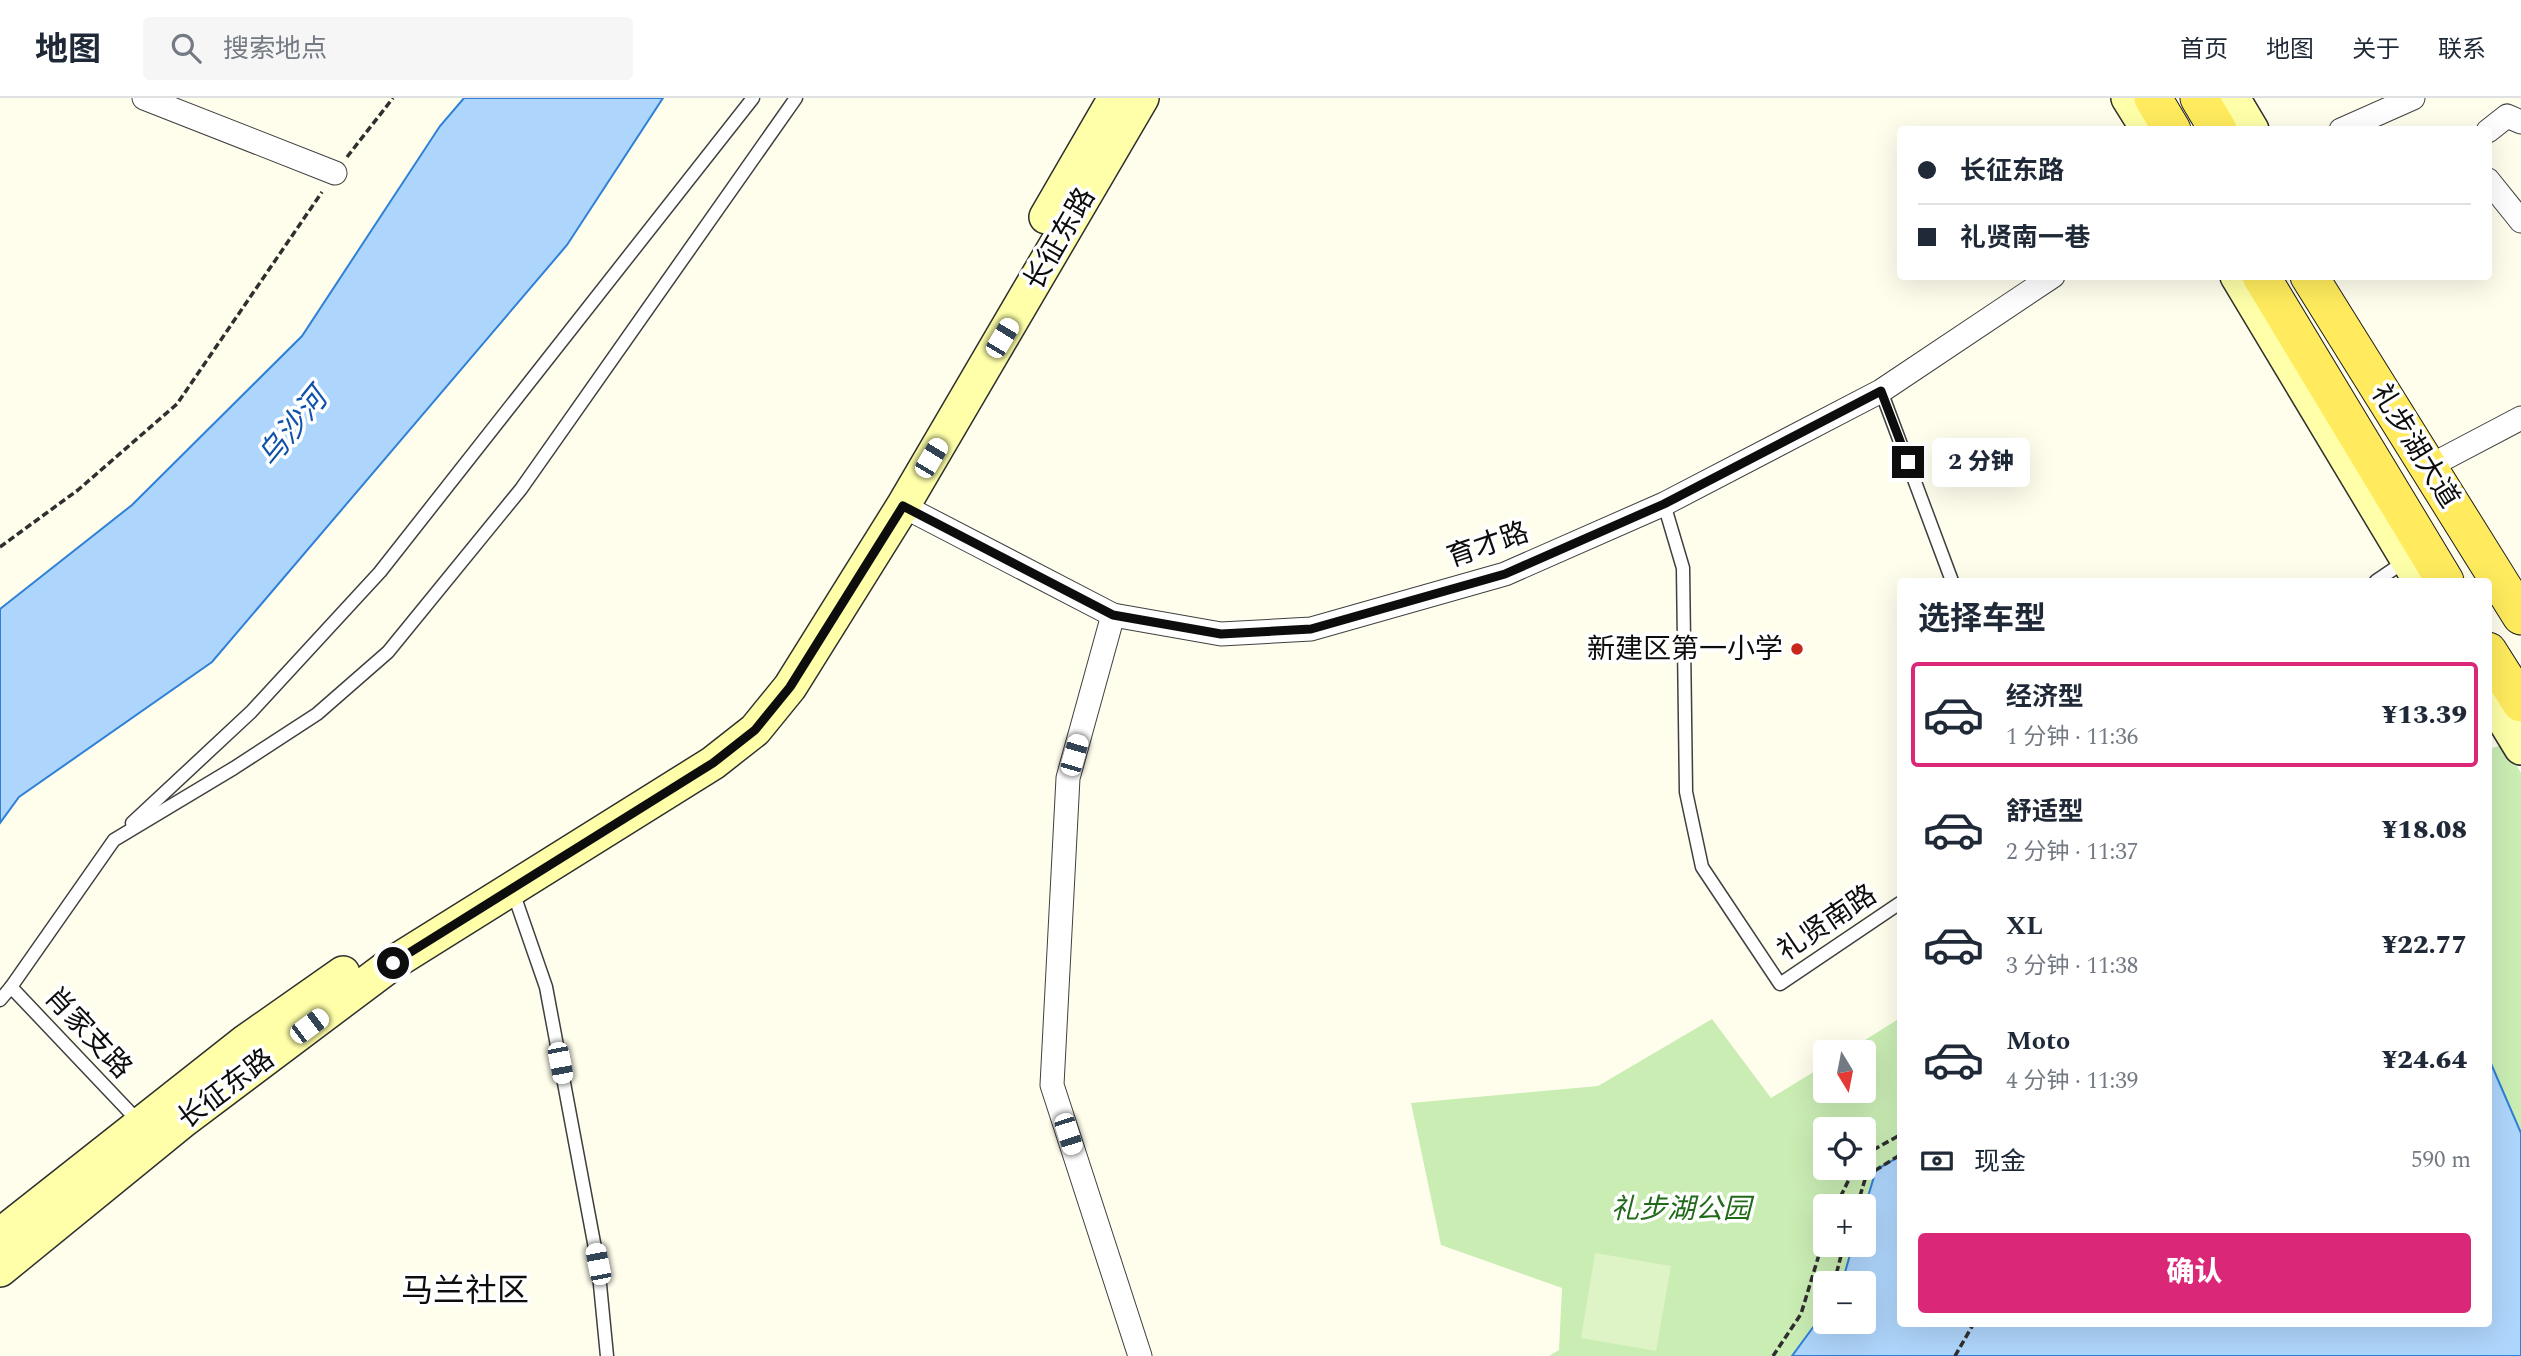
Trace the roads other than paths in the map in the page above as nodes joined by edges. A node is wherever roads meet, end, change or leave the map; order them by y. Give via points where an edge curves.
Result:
1 (144, 98) edge
2 (753, 98) edge
3 (796, 98) edge
4 (1115, 98) edge
5 (1142, 98) edge
6 (2128, 98) edge
7 (2153, 98) edge
8 (2199, 98) edge
9 (2233, 98) edge
10 (2413, 98) edge
11 (2521, 122) edge
12 (2145, 126) edge
13 (2170, 126) edge
14 (2216, 126) edge
15 (2250, 126) edge
16 (2350, 126) edge
17 (2492, 128) edge
18 (335, 173) road end
19 (2492, 185) edge
20 (2521, 221) edge
21 (2047, 280) edge
22 (2240, 280) edge
23 (2263, 280) edge
24 (2311, 280) edge
25 (1881, 391) junction
26 (2521, 418) edge
27 (2428, 467) junction
28 (1664, 504) junction
29 (903, 506) junction
30 (2418, 563) edge
31 (1951, 578) edge
32 (2383, 578) edge
33 (2440, 578) edge
34 (1113, 615) junction
35 (2521, 616) edge
36 (2492, 657) edge
37 (2492, 701) edge
38 (2521, 704) edge
39 (2521, 748) edge
40 (114, 840) junction
41 (512, 889) junction
42 (1897, 905) edge
43 (11, 987) junction
44 (0, 1000) edge
45 (141, 1125) junction
46 (0, 1235) edge
47 (0, 1270) edge
48 (607, 1356) edge
49 (1140, 1356) edge

1 - 18 street
2 - 40 lane via 380,572 251,712
3 - 40 lane via 521,489 388,652 317,714
4 - 45 main road, 长征东路 via 853,552 775,672 730,723 699,748 384,944 246,1041
5 - 29 main road, 长征东路
6 - 12 main road
7 - 13 main road
8 - 14 main road
9 - 15 main road
10 - 16 street
11 - 17 street via 2507,116
19 - 20 street
21 - 25 street, 育才路
22 - 30 main road
23 - 30 main road, 礼步湖大道
24 - 27 main road, 礼步湖大道
25 - 28 street, 育才路
25 - 31 lane
26 - 27 street
27 - 35 main road, 礼步湖大道
28 - 34 street, 育才路 via 1505,574 1311,629 1221,634
28 - 42 lane, 礼贤南路 via 1683,568 1686,792 1702,867 1780,984
29 - 34 street, 育才路
29 - 41 main road, 长征东路 via 790,687 755,730 713,763
30 - 32 lane
30 - 33 main road, 礼步湖大道
34 - 49 street via 1068,778 1052,1085
36 - 38 main road
37 - 39 main road
40 - 43 lane
41 - 47 main road, 长征东路 via 393,963 184,1120
41 - 48 lane via 546,987 598,1264
43 - 44 lane, 肖家支路
43 - 45 lane, 肖家支路
45 - 46 main road, 长征东路

